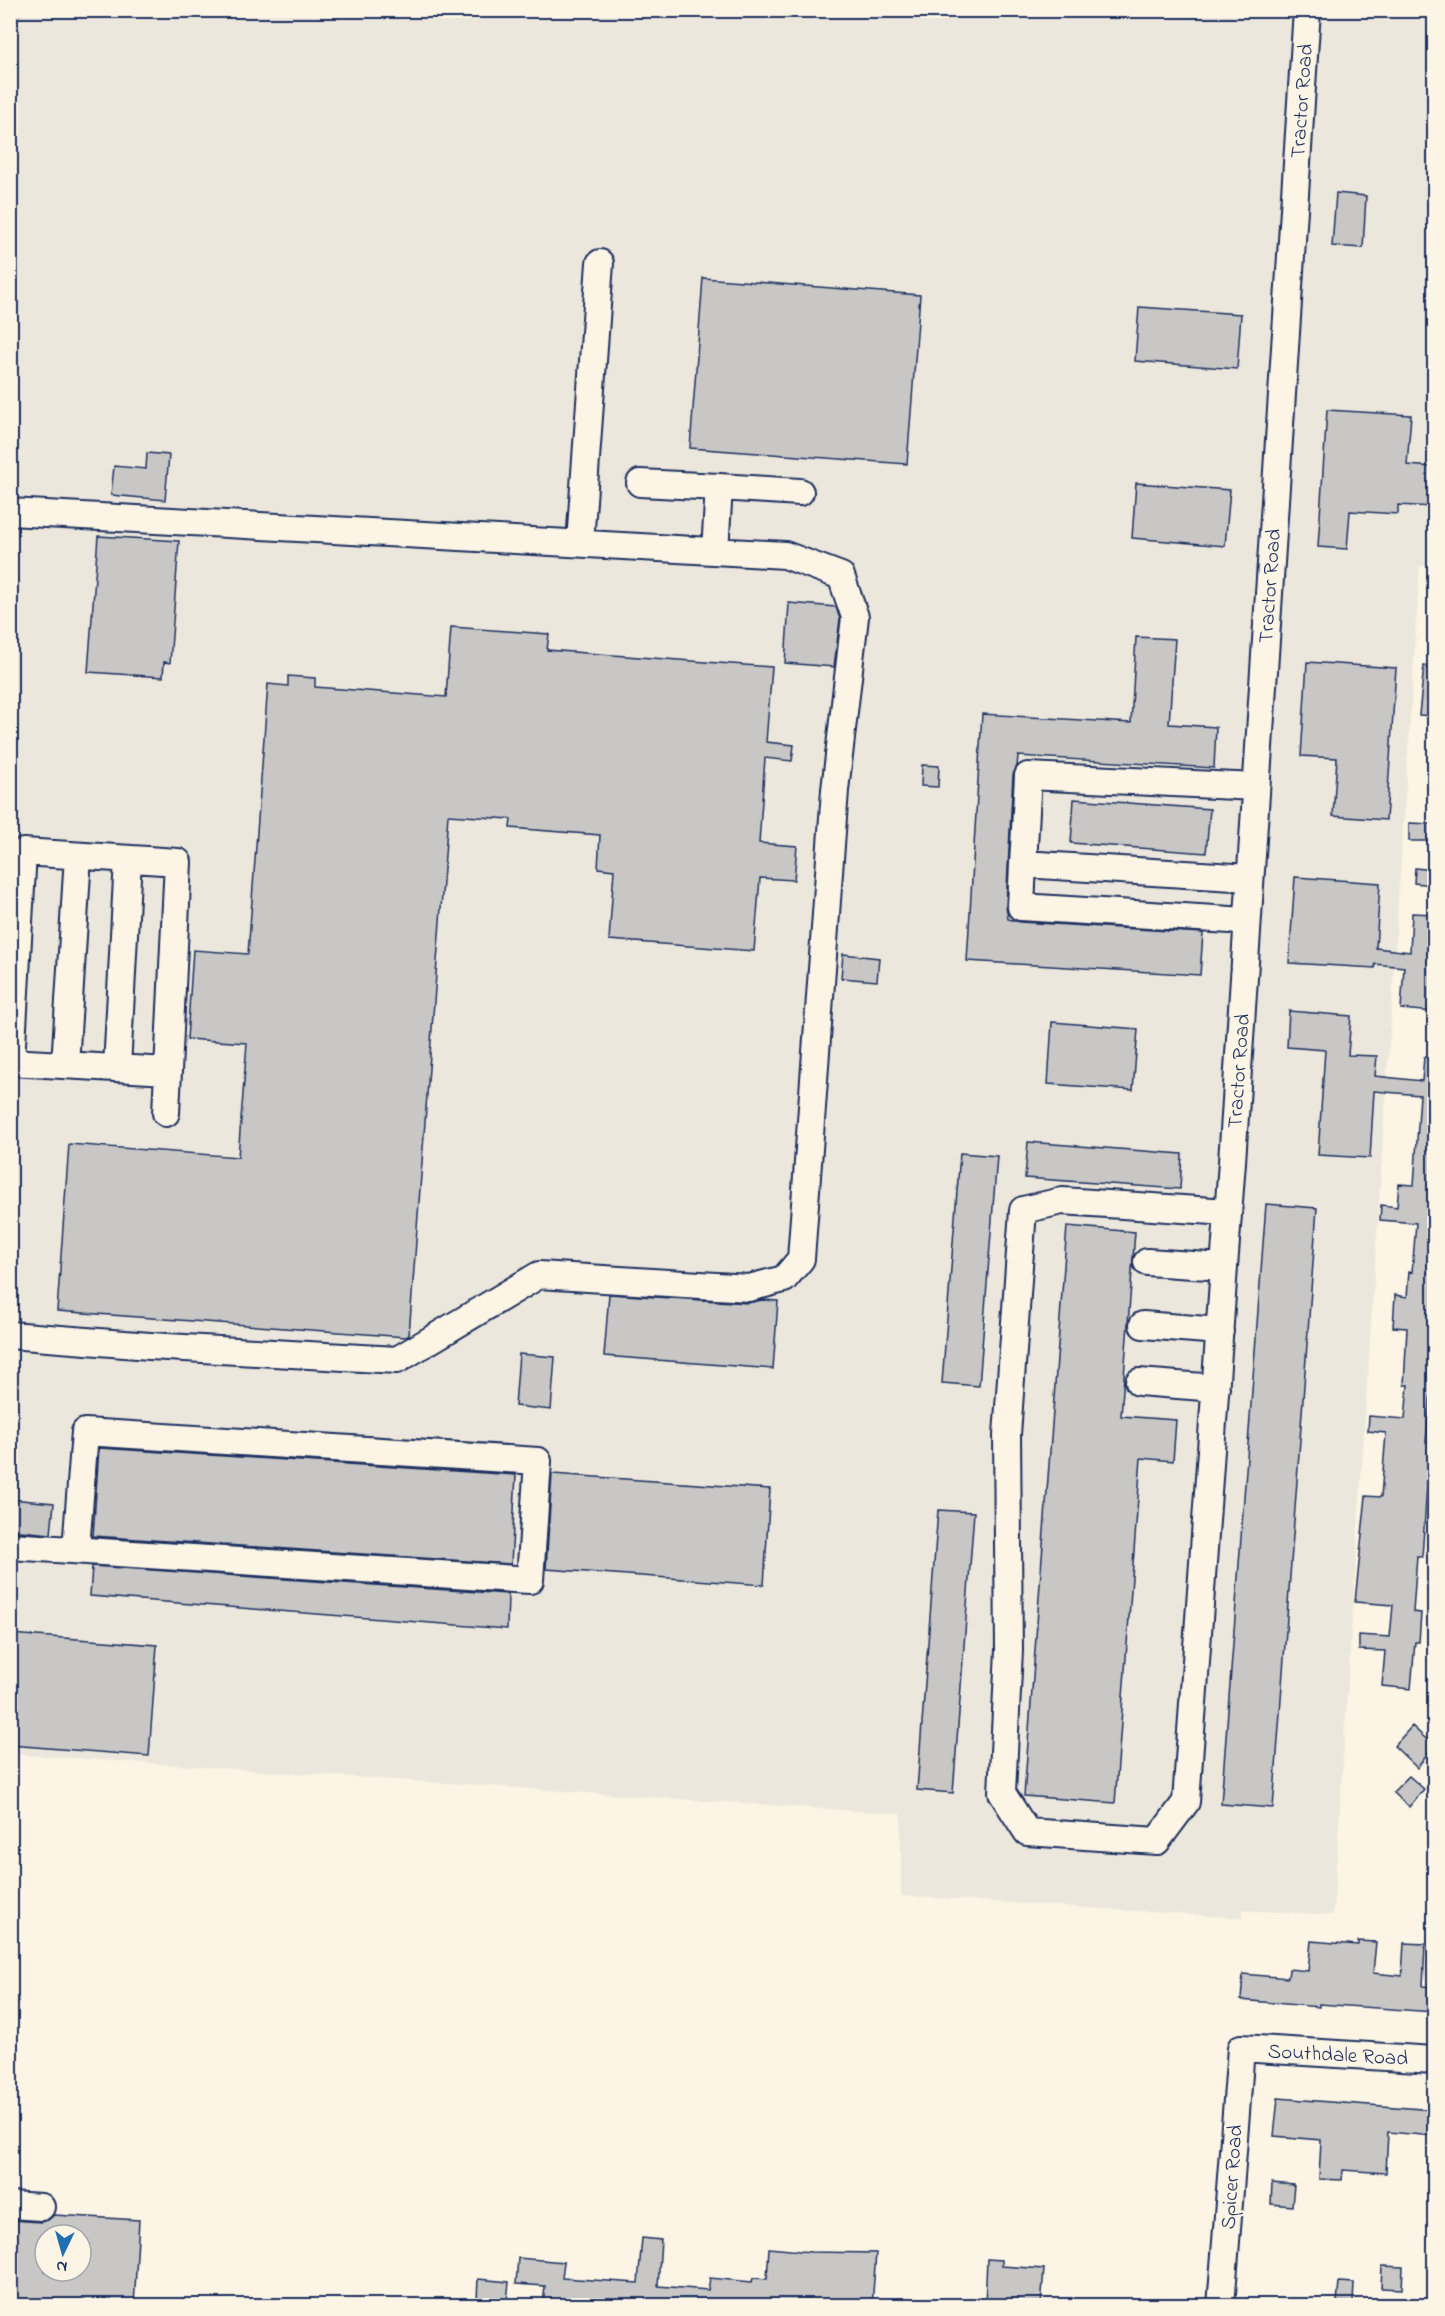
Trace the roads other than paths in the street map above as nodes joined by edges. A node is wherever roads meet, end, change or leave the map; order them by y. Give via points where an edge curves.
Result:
1 (1307, 10) edge
2 (600, 263) dead end
3 (640, 483) dead end
4 (719, 487) junction
5 (800, 492) dead end
6 (10, 512) edge
7 (580, 543) junction
8 (715, 551) junction
9 (1256, 787) junction
10 (78, 856) junction
11 (128, 859) junction
12 (1023, 864) junction
13 (1250, 878) junction
14 (1247, 921) junction
15 (11, 1062) edge
16 (65, 1065) junction
17 (117, 1068) junction
18 (168, 1071) junction
19 (166, 1113) dead end
20 (1228, 1212) junction
21 (1147, 1262) dead end
22 (1224, 1267) junction
23 (1143, 1325) dead end
24 (1220, 1330) junction
25 (10, 1335) edge
26 (1139, 1382) dead end
27 (1216, 1388) junction
28 (10, 1546) edge
29 (75, 1549) junction
30 (1241, 2048) joint
31 (1434, 2060) edge
32 (10, 2205) edge
33 (40, 2207) dead end
34 (1221, 2306) edge

1 - 9 street, Tractor Road
2 - 7 street
3 - 4 street
4 - 5 street
4 - 8 street
6 - 7 street
7 - 8 street
8 - 25 street via 785,555 841,576 855,617 835,790 801,1259 784,1279 749,1288 539,1275 397,1360
9 - 12 street via 1028,776
9 - 13 street, Tractor Road
10 - 11 street
10 - 15 street via 23,852
10 - 16 street
11 - 17 street
11 - 18 street via 178,862
12 - 13 street
12 - 14 street via 1021,907
13 - 14 street, Tractor Road
14 - 20 street, Tractor Road
15 - 16 street
16 - 17 street
17 - 18 street
18 - 19 street
20 - 22 street, Tractor Road
20 - 27 street, Tractor Road via 1062,1201 1023,1210 1007,1435 1009,1650 1002,1793 1027,1832 1157,1841 1186,1802
21 - 22 street
22 - 24 street, Tractor Road
23 - 24 street
24 - 27 street, Tractor Road
26 - 27 street
28 - 29 street
29 - 29 street via 530,1580 538,1461 85,1432
30 - 31 street, Southdale Road
30 - 34 street, Spicer Road
32 - 33 street

